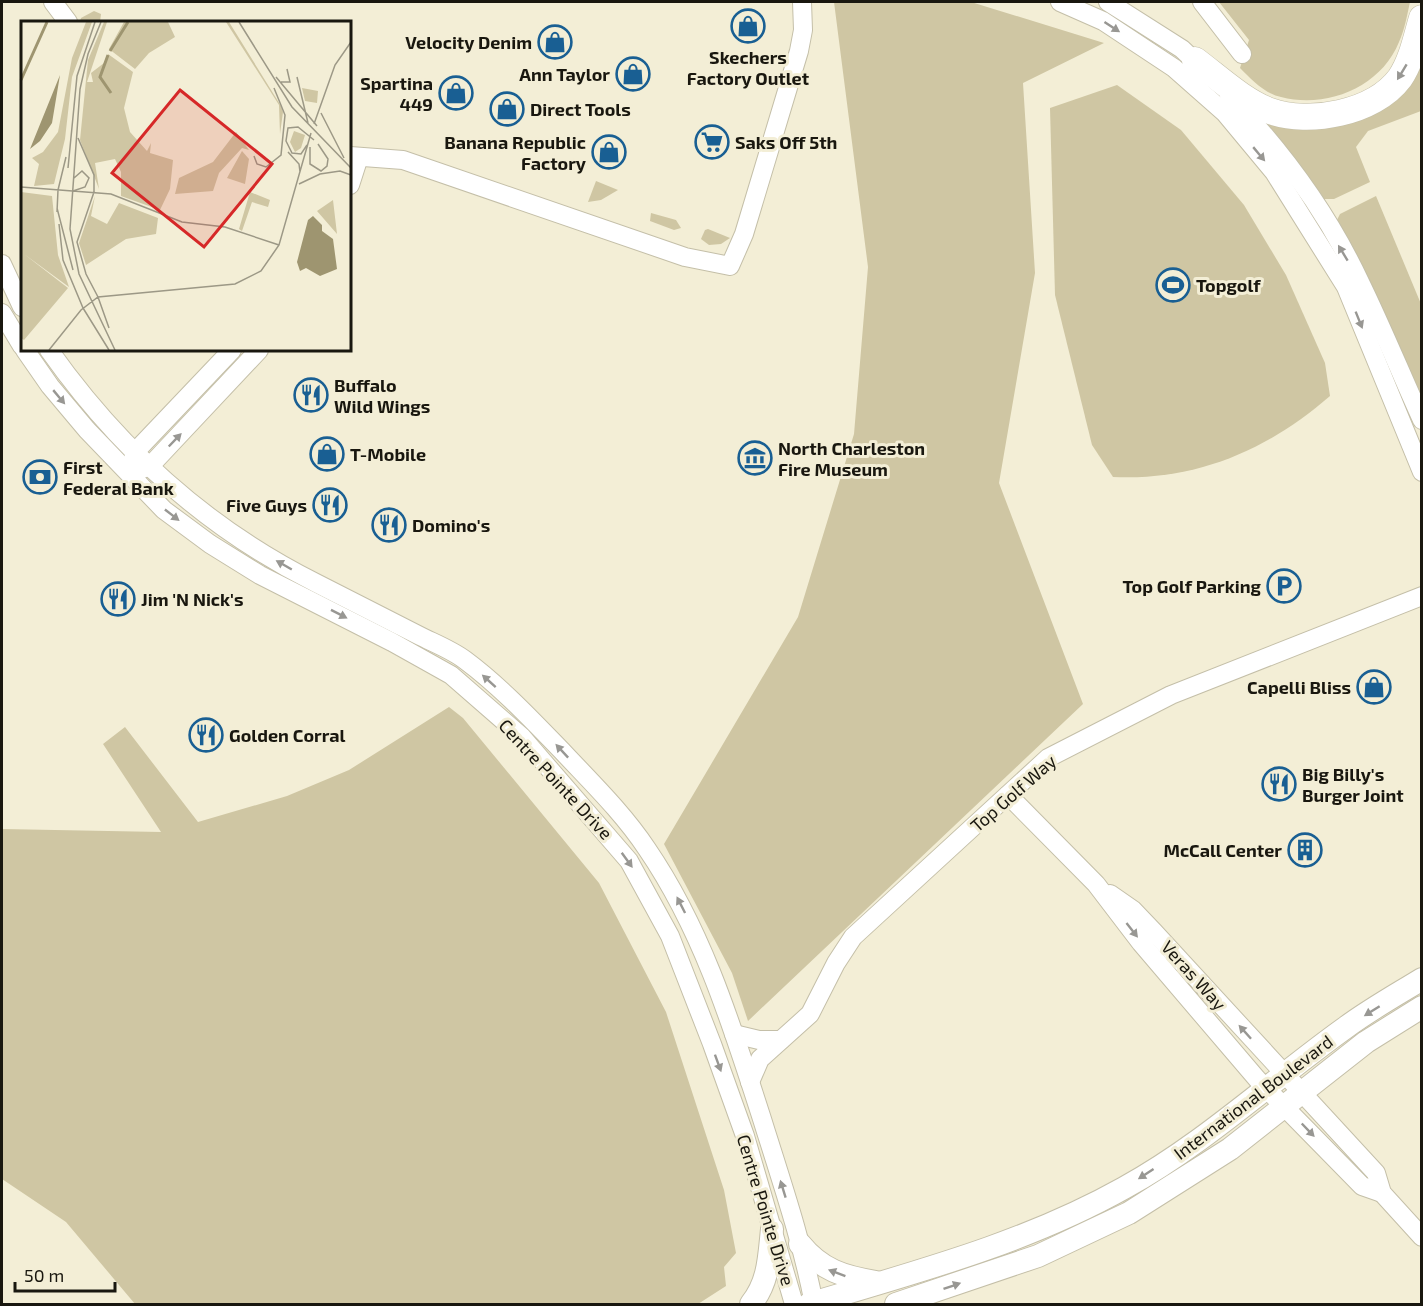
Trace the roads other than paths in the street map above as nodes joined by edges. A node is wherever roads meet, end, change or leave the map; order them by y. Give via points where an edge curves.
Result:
1 (53, 2) edge
2 (802, 2) edge
3 (1060, 2) edge
4 (1107, 2) edge
5 (1202, 2) edge
6 (1422, 18) edge
7 (67, 21) edge
8 (1242, 54) dead end
9 (1195, 60) junction
10 (354, 157) edge
11 (351, 178) edge
12 (2, 264) edge
13 (21, 305) edge
14 (2, 313) edge
15 (21, 343) edge
16 (26, 351) edge
17 (50, 351) edge
18 (231, 351) edge
19 (258, 351) edge
20 (1422, 420) edge
21 (135, 452) junction
22 (150, 466) junction
23 (1422, 472) edge
24 (130, 474) junction
25 (1420, 597) edge
26 (1008, 795) junction
27 (1422, 979) edge
28 (1422, 1007) edge
29 (734, 1034) junction
30 (781, 1040) junction
31 (1276, 1081) junction
32 (750, 1082) junction
33 (1292, 1100) junction
34 (772, 1229) junction
35 (1422, 1237) edge
36 (800, 1245) junction
37 (883, 1283) junction
38 (808, 1304) edge
39 (898, 1304) edge
40 (751, 1305) edge

1 - 7 street
2 - 10 street via 799,51 744,234 730,266 685,257 403,160
3 -> 23 street via 1103,21 1174,68 1225,113 1274,172 1346,287
4 - 9 street
5 - 8 street
6 -> 9 highway via 1413,52 1399,79 1371,101 1340,115 1294,117 1269,111
20 -> 9 street via 1359,280 1322,217 1273,146
10 - 11 street
12 - 13 street
14 - 15 street, Centre Pointe Drive
16 -> 24 street, Centre Pointe Drive via 72,413
17 - 21 street, Centre Pointe Drive
18 - 21 street
22 -> 19 street
21 - 22 street, Centre Pointe Drive
21 - 24 street
22 - 24 street
29 -> 22 street, Centre Pointe Drive via 706,957 658,865 613,805 533,720 463,658 266,556 218,526
24 -> 34 street, Centre Pointe Drive via 165,510 210,544 260,575 451,675 521,736 629,861 652,901 698,1008
25 - 26 street, Top Golf Way via 1171,695 1048,758
26 - 30 street, Top Golf Way via 853,937 810,1014
26 - 31 street, Veras Way via 1096,884 1140,917
27 -> 31 main road, International Boulevard via 1345,1028
28 - 33 main road, International Boulevard via 1366,1042
29 - 30 street
29 - 32 street, Centre Pointe Drive
30 - 32 street, Top Golf Way via 760,1059
31 - 33 street, Veras Way
31 -> 37 main road, International Boulevard via 1209,1134 1125,1188 1031,1233
36 -> 32 street, Centre Pointe Drive
33 - 35 street, Veras Way via 1376,1173 1382,1193
39 -> 33 main road, International Boulevard via 1038,1256 1129,1213 1230,1149
34 - 38 street, Centre Pointe Drive
34 - 40 main road via 768,1272
37 -> 36 main road via 836,1274
36 - 38 street, Centre Pointe Drive
37 - 38 main road, International Boulevard

